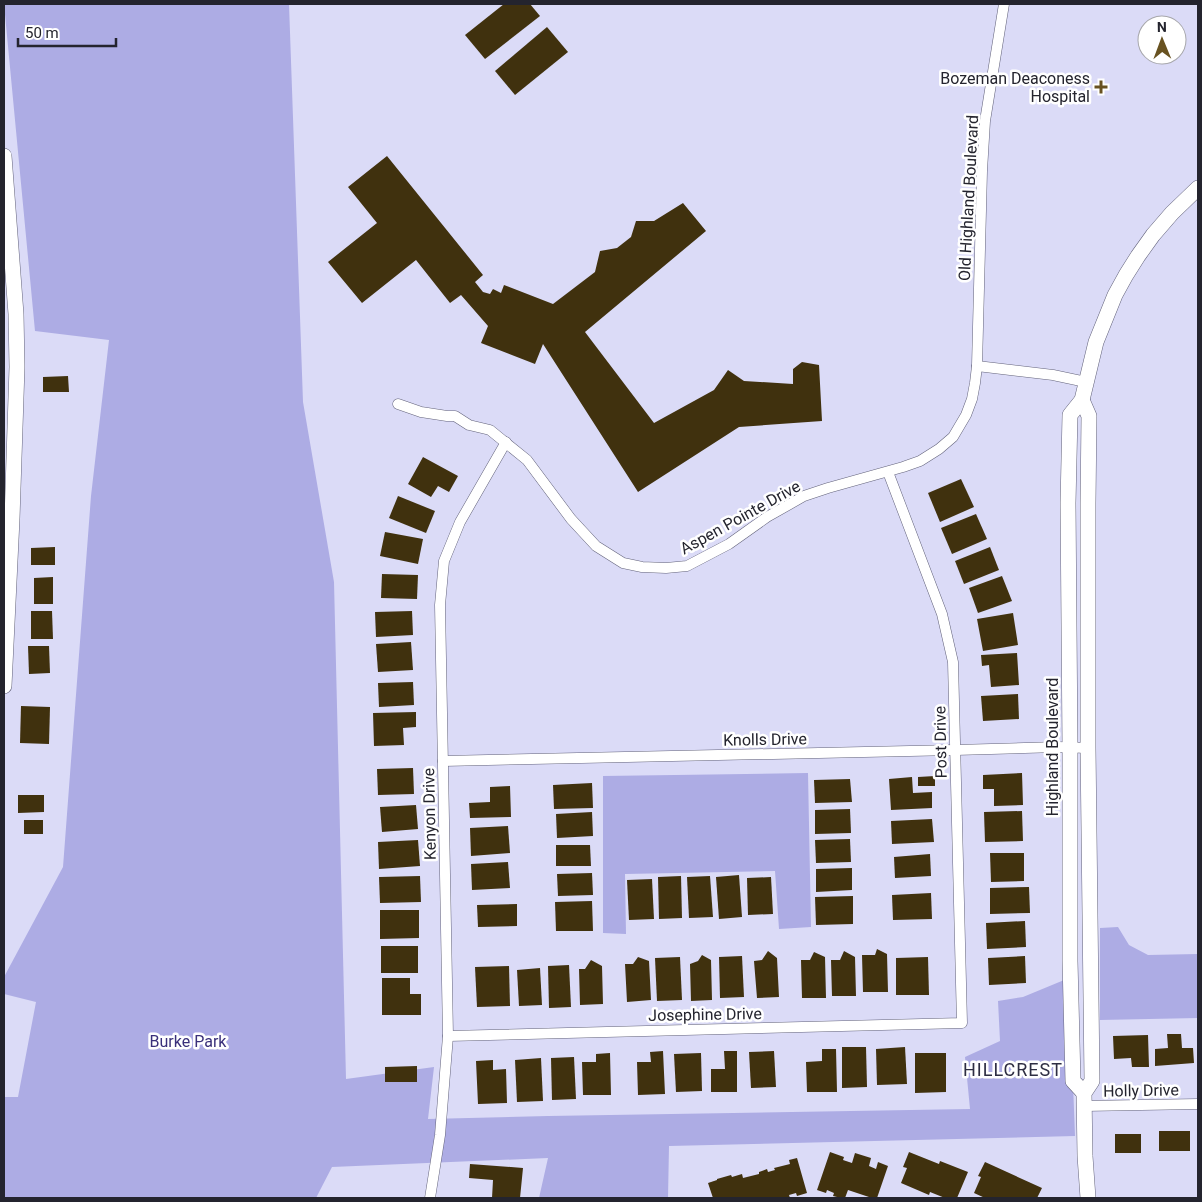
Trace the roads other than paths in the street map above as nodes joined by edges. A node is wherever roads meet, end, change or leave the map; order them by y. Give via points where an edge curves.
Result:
1 (1004, 4) edge
2 (4, 156) edge
3 (1198, 188) edge
4 (977, 366) junction
5 (1086, 382) junction
6 (1082, 400) junction
7 (398, 404) dead end
8 (506, 442) junction
9 (888, 472) junction
10 (4, 686) edge
11 (1070, 747) junction
12 (1088, 748) junction
13 (955, 750) junction
14 (443, 761) junction
15 (962, 1023) joint
16 (448, 1036) junction
17 (1084, 1100) junction
18 (1198, 1104) edge
19 (430, 1198) edge
20 (1088, 1198) edge

1 - 4 street, Old Highland Boulevard via 985,122
2 - 10 main road via 17,367
3 - 5 main road, Highland Boulevard via 1153,235 1130,268 1096,342
4 - 5 street
4 - 9 street, Aspen Pointe Drive via 972,399 953,437 920,461
5 - 6 main road, Highland Boulevard
6 - 11 main road, Highland Boulevard via 1070,415 1069,432
6 - 12 main road, Highland Boulevard via 1089,416
7 - 8 street, Aspen Pointe Drive via 421,412 455,416 469,425 490,430
8 - 9 street, Aspen Pointe Drive via 526,460 596,546 623,563 642,567 687,566 729,544 804,496
8 - 14 street, Kenyon Drive via 460,522 444,561 440,605
9 - 13 street, Post Drive via 942,614 953,662
11 - 12 street, Knolls Drive
11 - 13 street, Knolls Drive
11 - 17 main road, Highland Boulevard via 1073,1081
12 - 17 main road, Highland Boulevard via 1092,1081
13 - 14 street, Knolls Drive
13 - 15 street, Post Drive
14 - 16 street, Kenyon Drive
15 - 16 street, Josephine Drive
16 - 19 street, Kenyon Drive via 440,1136
17 - 18 street, Holly Drive
17 - 20 main road, Highland Boulevard

